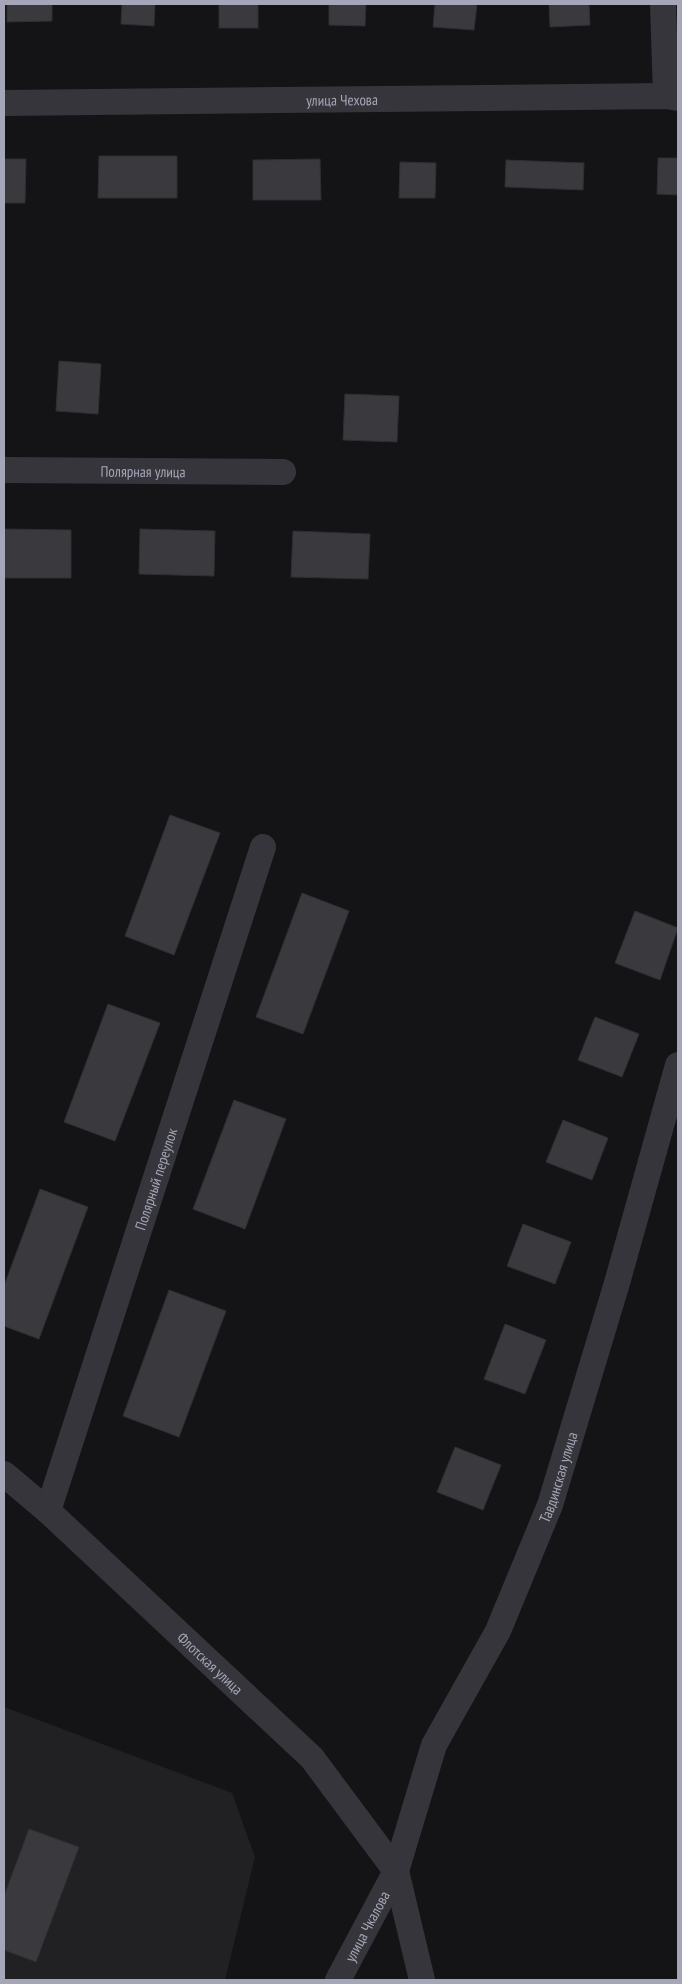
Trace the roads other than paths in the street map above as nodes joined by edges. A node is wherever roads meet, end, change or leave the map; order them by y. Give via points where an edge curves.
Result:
1 (663, 4) edge
2 (672, 97) edge
3 (4, 103) edge
4 (4, 470) edge
5 (283, 472) dead end
6 (263, 847) dead end
7 (678, 1066) edge
8 (4, 1474) edge
9 (48, 1511) junction
10 (396, 1871) junction
11 (338, 1980) edge
12 (422, 1980) edge

1 - 2 street
2 - 3 street, улица Чехова
4 - 5 street, Полярная улица
6 - 9 street, Полярный переулок
7 - 10 street, Тавдинская улица via 550,1505 498,1631 434,1745
8 - 9 street, Флотская улица
9 - 10 street, Флотская улица via 312,1758
10 - 11 street, улица Чкалова
10 - 12 street

